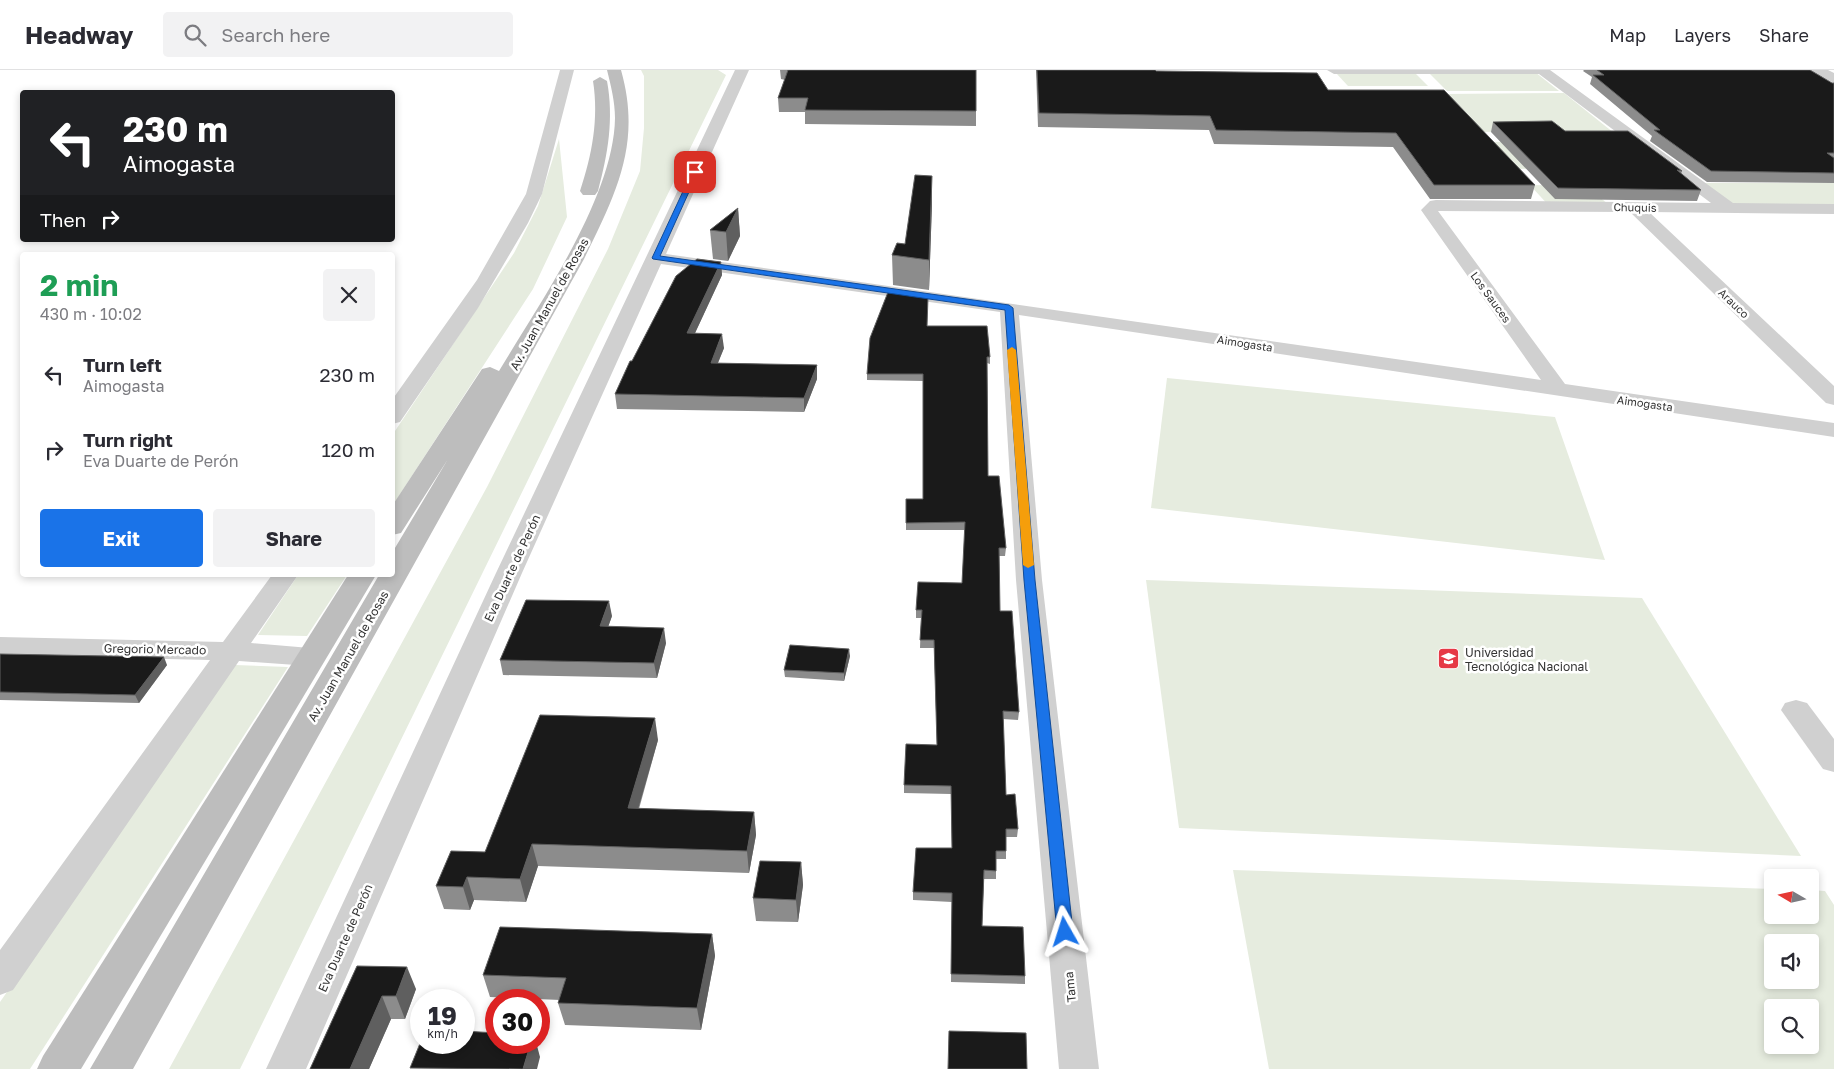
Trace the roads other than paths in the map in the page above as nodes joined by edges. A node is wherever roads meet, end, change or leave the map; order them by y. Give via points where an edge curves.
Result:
1 (567, 70) edge
2 (597, 70) edge
3 (614, 70) edge
4 (742, 70) edge
5 (1334, 70) edge
6 (1421, 70) edge
7 (1543, 70) edge
8 (1818, 70) edge
9 (1834, 79) edge
10 (1436, 87) dead end
11 (1537, 193) dead end
12 (1436, 205) joint
13 (1550, 207) junction
14 (1634, 207) junction
15 (1728, 208) junction
16 (1834, 209) edge
17 (656, 258) junction
18 (1009, 308) junction
19 (1559, 390) junction
20 (1834, 398) edge
21 (395, 412) edge
22 (1834, 430) edge
23 (395, 522) edge
24 (395, 574) edge
25 (283, 577) edge
26 (361, 577) edge
27 (394, 577) edge
28 (0, 646) edge
29 (233, 651) junction
30 (310, 657) junction
31 (1796, 710) dead end
32 (1834, 761) edge
33 (0, 979) edge
34 (58, 1069) edge
35 (111, 1069) edge
36 (286, 1069) edge
37 (1079, 1069) edge

1 - 21 street via 534,194 525,213 498,261
2 - 23 main road, Av. Juan Manuel de Rosas via 602,89 603,116 598,163 586,200 530,306
3 - 24 main road, Av. Juan Manuel de Rosas via 623,131 618,157 595,218 548,308
4 - 17 street, Eva Duarte de Perón
5 - 6 street
6 - 7 street
6 - 10 street
7 - 15 street
8 - 9 street
11 - 13 street
12 - 13 street, Chuquis
12 - 19 street, Los Sauces via 1429,210
13 - 14 street, Chuquis
14 - 15 street, Chuquis
14 - 20 street, Arauco
15 - 16 street, Chuquis
17 - 18 street, Aimogasta
17 - 36 street, Eva Duarte de Perón via 509,573
18 - 19 street, Aimogasta
18 - 37 street, Tama via 1029,580
19 - 22 street, Aimogasta
25 - 29 street
26 - 30 main road
27 - 35 main road, Av. Juan Manuel de Rosas
28 - 29 street, Gregorio Mercado
29 - 30 street, Gregorio Mercado
29 - 33 street
30 - 34 main road
31 - 32 street

